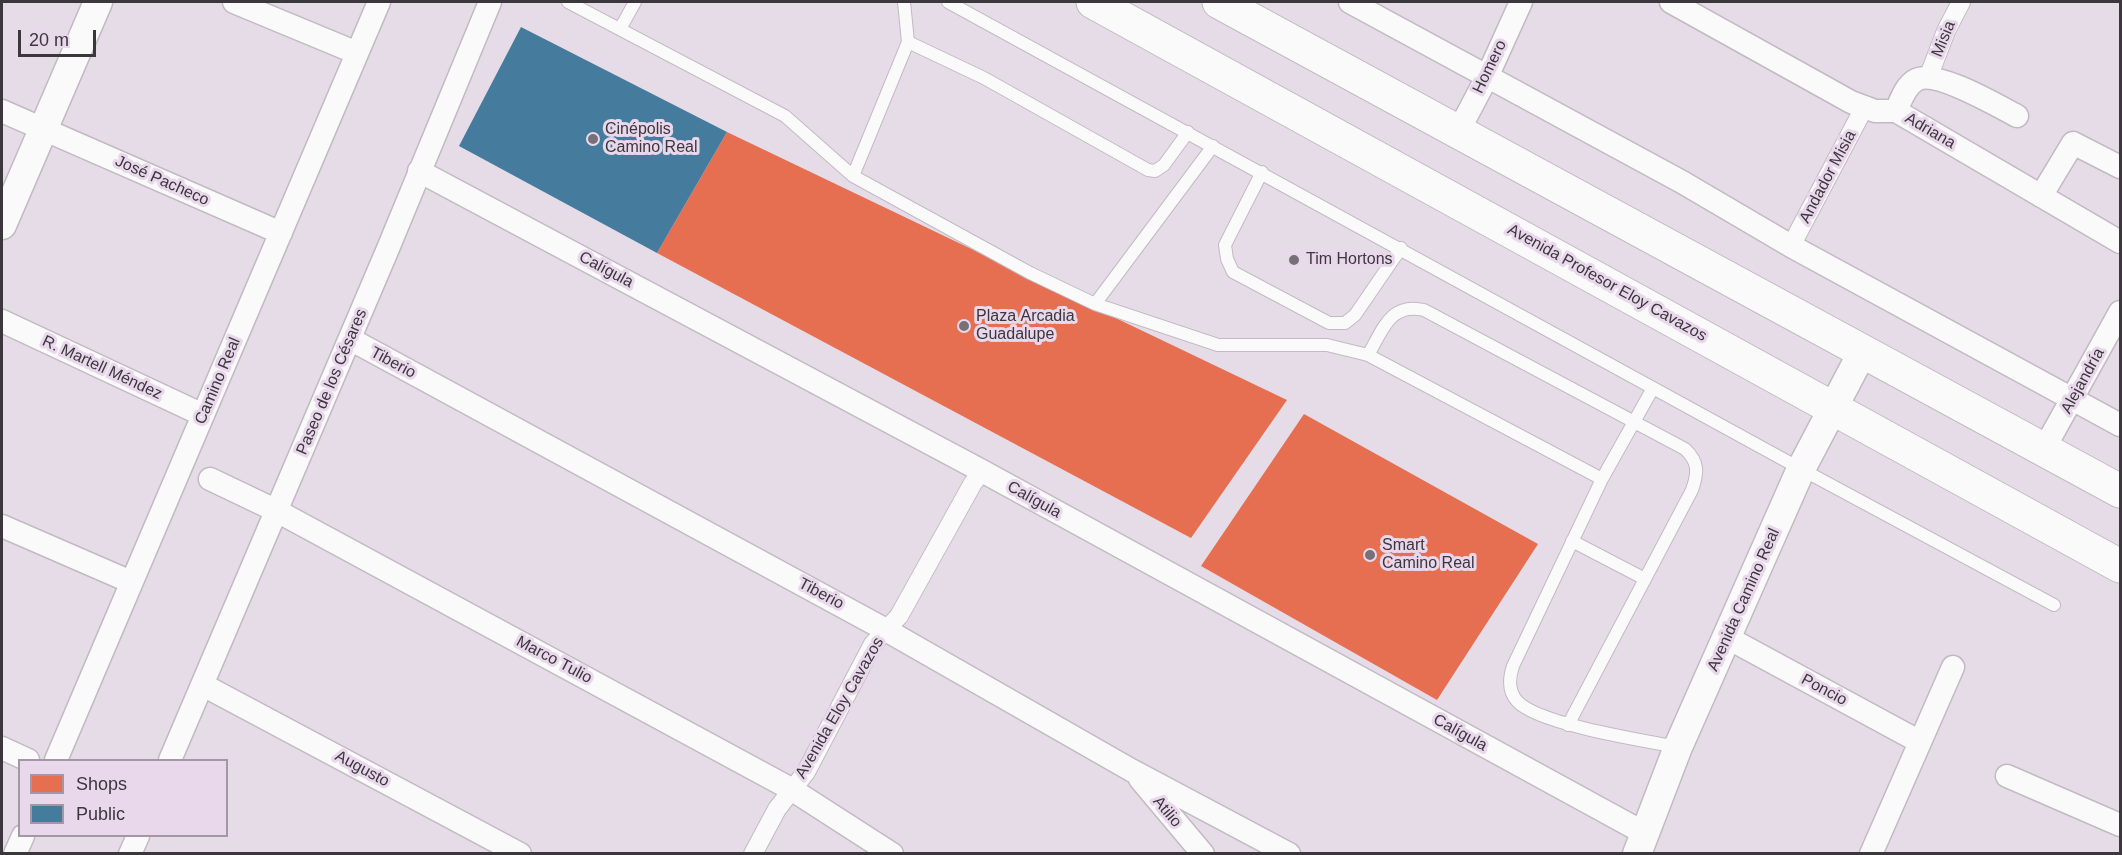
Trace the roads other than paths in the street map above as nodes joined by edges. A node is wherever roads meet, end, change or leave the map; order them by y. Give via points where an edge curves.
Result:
1 (98, 2) edge
2 (234, 2) edge
3 (379, 2) edge
4 (490, 2) edge
5 (568, 2) edge
6 (635, 2) edge
7 (904, 2) edge
8 (948, 2) edge
9 (1093, 2) edge
10 (1219, 2) edge
11 (1350, 2) edge
12 (1521, 2) edge
13 (1671, 2) edge
14 (1961, 2) edge
15 (1247, 9) edge
16 (620, 29) junction
17 (908, 42) junction
18 (357, 53) junction
19 (1487, 77) junction
20 (1928, 78) junction
21 (1864, 108) junction
22 (2, 111) edge
23 (1896, 111) junction
24 (2017, 116) dead end
25 (42, 129) junction
26 (1188, 132) junction
27 (1458, 132) junction
28 (1213, 146) junction
29 (2121, 167) edge
30 (419, 171) junction
31 (1262, 172) junction
32 (853, 176) junction
33 (2041, 196) junction
34 (2, 225) edge
35 (281, 233) junction
36 (2121, 242) edge
37 (1791, 246) junction
38 (1401, 248) junction
39 (1095, 304) junction
40 (2121, 312) edge
41 (2, 321) edge
42 (350, 339) junction
43 (1863, 351) junction
44 (1368, 355) junction
45 (1653, 388) junction
46 (2073, 399) junction
47 (1833, 408) junction
48 (203, 415) junction
49 (1633, 422) junction
50 (2121, 425) edge
51 (2044, 449) junction
52 (1801, 469) junction
53 (982, 471) junction
54 (1602, 478) junction
55 (210, 479) dead end
56 (2121, 491) edge
57 (277, 511) junction
58 (2, 526) edge
59 (1572, 541) junction
60 (2121, 567) edge
61 (1646, 579) junction
62 (131, 582) junction
63 (2054, 605) dead end
64 (886, 630) junction
65 (1728, 638) junction
66 (1953, 667) dead end
67 (203, 686) junction
68 (1568, 725) junction
69 (1920, 742) junction
70 (1678, 747) junction
71 (2, 748) edge
72 (26, 759) edge
73 (56, 759) edge
74 (170, 759) edge
75 (1131, 770) junction
76 (2007, 776) dead end
77 (791, 789) junction
78 (2121, 825) edge
79 (23, 837) edge
80 (138, 837) edge
81 (1642, 844) edge
82 (15, 854) edge
83 (130, 854) edge
84 (520, 854) edge
85 (753, 854) edge
86 (892, 854) edge
87 (1203, 854) edge
88 (1290, 854) edge
89 (1871, 854) edge

1 - 25 street
2 - 18 street
3 - 18 street, Camino Real
4 - 30 street, Paseo de los Césares
5 - 16 lane
6 - 16 lane
7 - 17 lane
8 - 26 lane
9 - 47 main road, Avenida Profesor Eloy Cavazos
10 - 15 main road
11 - 19 street
12 - 19 street, Homero
13 - 21 street, Adriana
14 - 20 street, Misia
15 - 27 main road
16 - 32 lane via 785,116
17 - 26 lane via 984,78 1148,170 1155,171 1164,165
17 - 32 lane
18 - 35 street, Camino Real
19 - 27 street, Homero
19 - 37 street
20 - 23 street via 1908,86
20 - 24 street via 1938,79
21 - 23 street, Adriana
21 - 37 street, Andador Misia
22 - 25 street, José Pacheco
23 - 33 street, Adriana
25 - 34 street
25 - 35 street, José Pacheco
26 - 28 lane
27 - 43 main road
28 - 31 lane
28 - 39 lane
29 - 33 street via 2073,143
30 - 42 street, Paseo de los Césares
30 - 53 street, Calígula
31 - 38 lane
31 - 38 lane via 1225,245 1233,272 1329,324 1345,323 1355,315
32 - 39 lane
33 - 36 street, Adriana
35 - 48 street, Camino Real
37 - 46 street
38 - 45 lane
39 - 44 lane via 1218,345 1327,345
40 - 46 street, Alejandría
41 - 48 street, R. Martell Méndez
42 - 57 street, Paseo de los Césares
42 - 64 street, Tiberio
43 - 47 street, Avenida Camino Real
43 - 51 main road
44 - 49 lane via 1390,317 1407,309 1424,310
44 - 54 lane
45 - 49 lane
45 - 52 lane
46 - 50 street
46 - 51 street, Alejandría
47 - 52 street, Avenida Camino Real
47 - 60 main road, Avenida Profesor Eloy Cavazos
48 - 62 street, Camino Real
49 - 54 lane
49 - 61 lane via 1685,449 1697,467 1692,490
51 - 56 main road
52 - 63 lane
52 - 65 street, Avenida Camino Real
53 - 64 street, Avenida Eloy Cavazos via 900,616
53 - 81 street, Calígula
54 - 59 lane
55 - 57 street, Marco Tulio
57 - 67 street, Paseo de los Césares
57 - 77 street, Marco Tulio
58 - 62 street
59 - 61 lane
59 - 68 lane via 1509,678 1517,702
61 - 68 lane
62 - 73 street, Camino Real
64 - 75 street, Tiberio
64 - 77 street, Avenida Eloy Cavazos via 873,644 806,772
65 - 69 street, Poncio
65 - 70 street, Avenida Camino Real
66 - 69 street
67 - 74 street, Paseo de los Césares
67 - 84 street, Augusto
68 - 70 lane
69 - 89 street
70 - 81 street, Avenida Camino Real
71 - 72 street
75 - 87 street, Atilio
75 - 88 street, Tiberio
76 - 78 street
77 - 85 street, Avenida Eloy Cavazos
77 - 86 street, Marco Tulio
79 - 82 street
80 - 83 street

